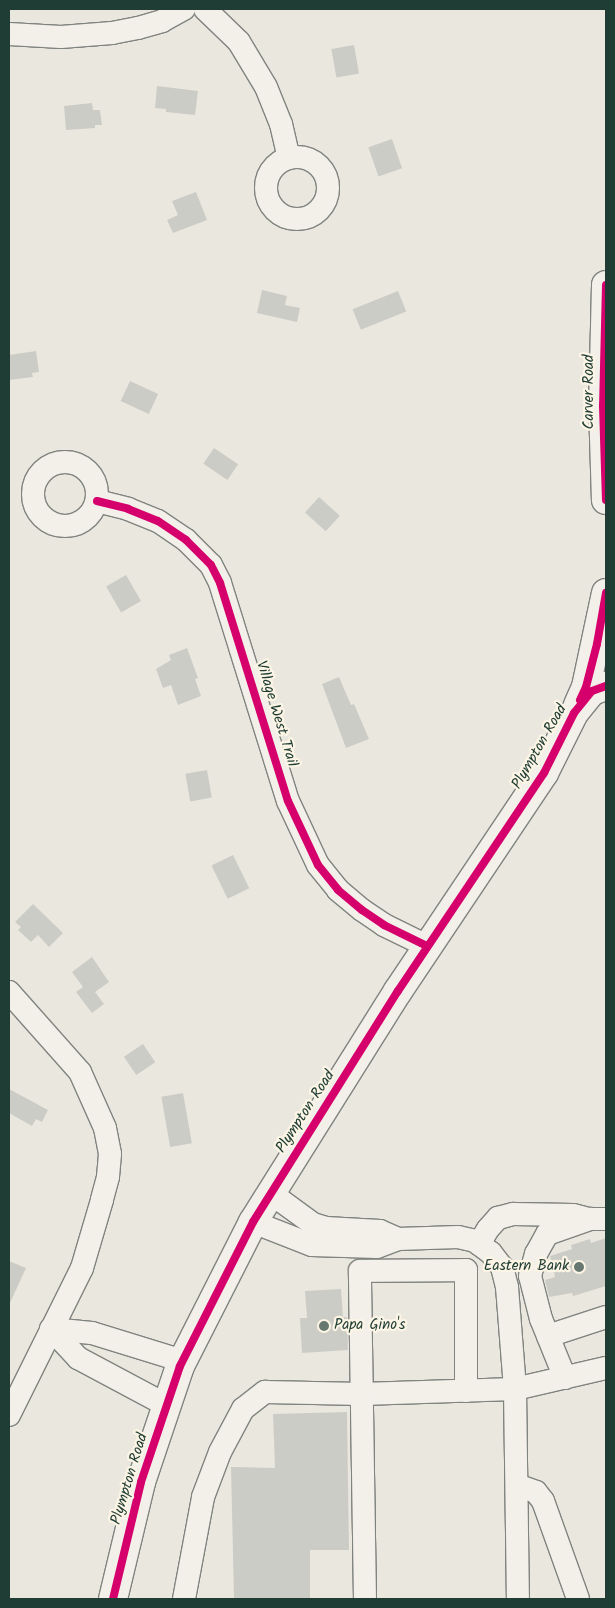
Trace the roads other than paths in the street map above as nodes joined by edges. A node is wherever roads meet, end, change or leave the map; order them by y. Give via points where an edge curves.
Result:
1 (184, 9) edge
2 (205, 9) edge
3 (9, 34) edge
4 (289, 158) dead end
5 (606, 284) edge
6 (606, 500) edge
7 (97, 501) dead end
8 (606, 593) edge
9 (606, 686) edge
10 (574, 714) junction
11 (428, 946) junction
12 (12, 1002) edge
13 (272, 1189) junction
14 (598, 1219) edge
15 (253, 1222) junction
16 (398, 1239) junction
17 (479, 1244) junction
18 (606, 1317) edge
19 (51, 1329) junction
20 (548, 1336) junction
21 (183, 1361) junction
22 (606, 1368) edge
23 (565, 1378) junction
24 (515, 1389) junction
25 (466, 1391) junction
26 (362, 1394) junction
27 (168, 1406) junction
28 (9, 1415) edge
29 (517, 1486) junction
30 (113, 1599) edge
31 (184, 1599) edge
32 (365, 1599) edge
33 (518, 1599) edge
34 (578, 1599) edge

1 - 3 street via 138,28 112,33 61,37
2 - 4 street via 239,42 266,87 281,124
5 - 6 main road, Carver Road via 603,406
7 - 11 street, Village West Trail via 158,521 186,540 211,565 224,596 288,801 318,865 338,890 362,910 384,925
8 - 10 main road via 586,687
9 - 10 main road, Plympton Road via 592,691
10 - 11 main road, Plympton Road via 544,773
11 - 13 main road, Plympton Road
12 - 19 street via 80,1072 108,1142 108,1177 82,1268
13 - 15 main road, Plympton Road
13 - 16 street via 280,1200 313,1224 326,1228 380,1231
14 - 17 street via 573,1215 513,1214 498,1218
14 - 20 street via 547,1234 536,1254 530,1276
15 - 16 street via 285,1236 326,1247 377,1247
15 - 21 main road, Plympton Road
16 - 17 street via 458,1237
17 - 24 street via 502,1268 507,1287
18 - 20 street
19 - 21 street via 92,1332
19 - 27 street via 78,1358
19 - 28 street
20 - 23 street
21 - 27 main road, Plympton Road
22 - 23 street
23 - 24 street
24 - 25 street
24 - 29 street
25 - 26 street
25 - 26 street via 466,1270 360,1271
26 - 31 street via 265,1392 244,1409 220,1452 203,1497
26 - 32 street
27 - 30 main road, Plympton Road via 141,1482
29 - 33 street
29 - 34 street via 536,1492 543,1500

